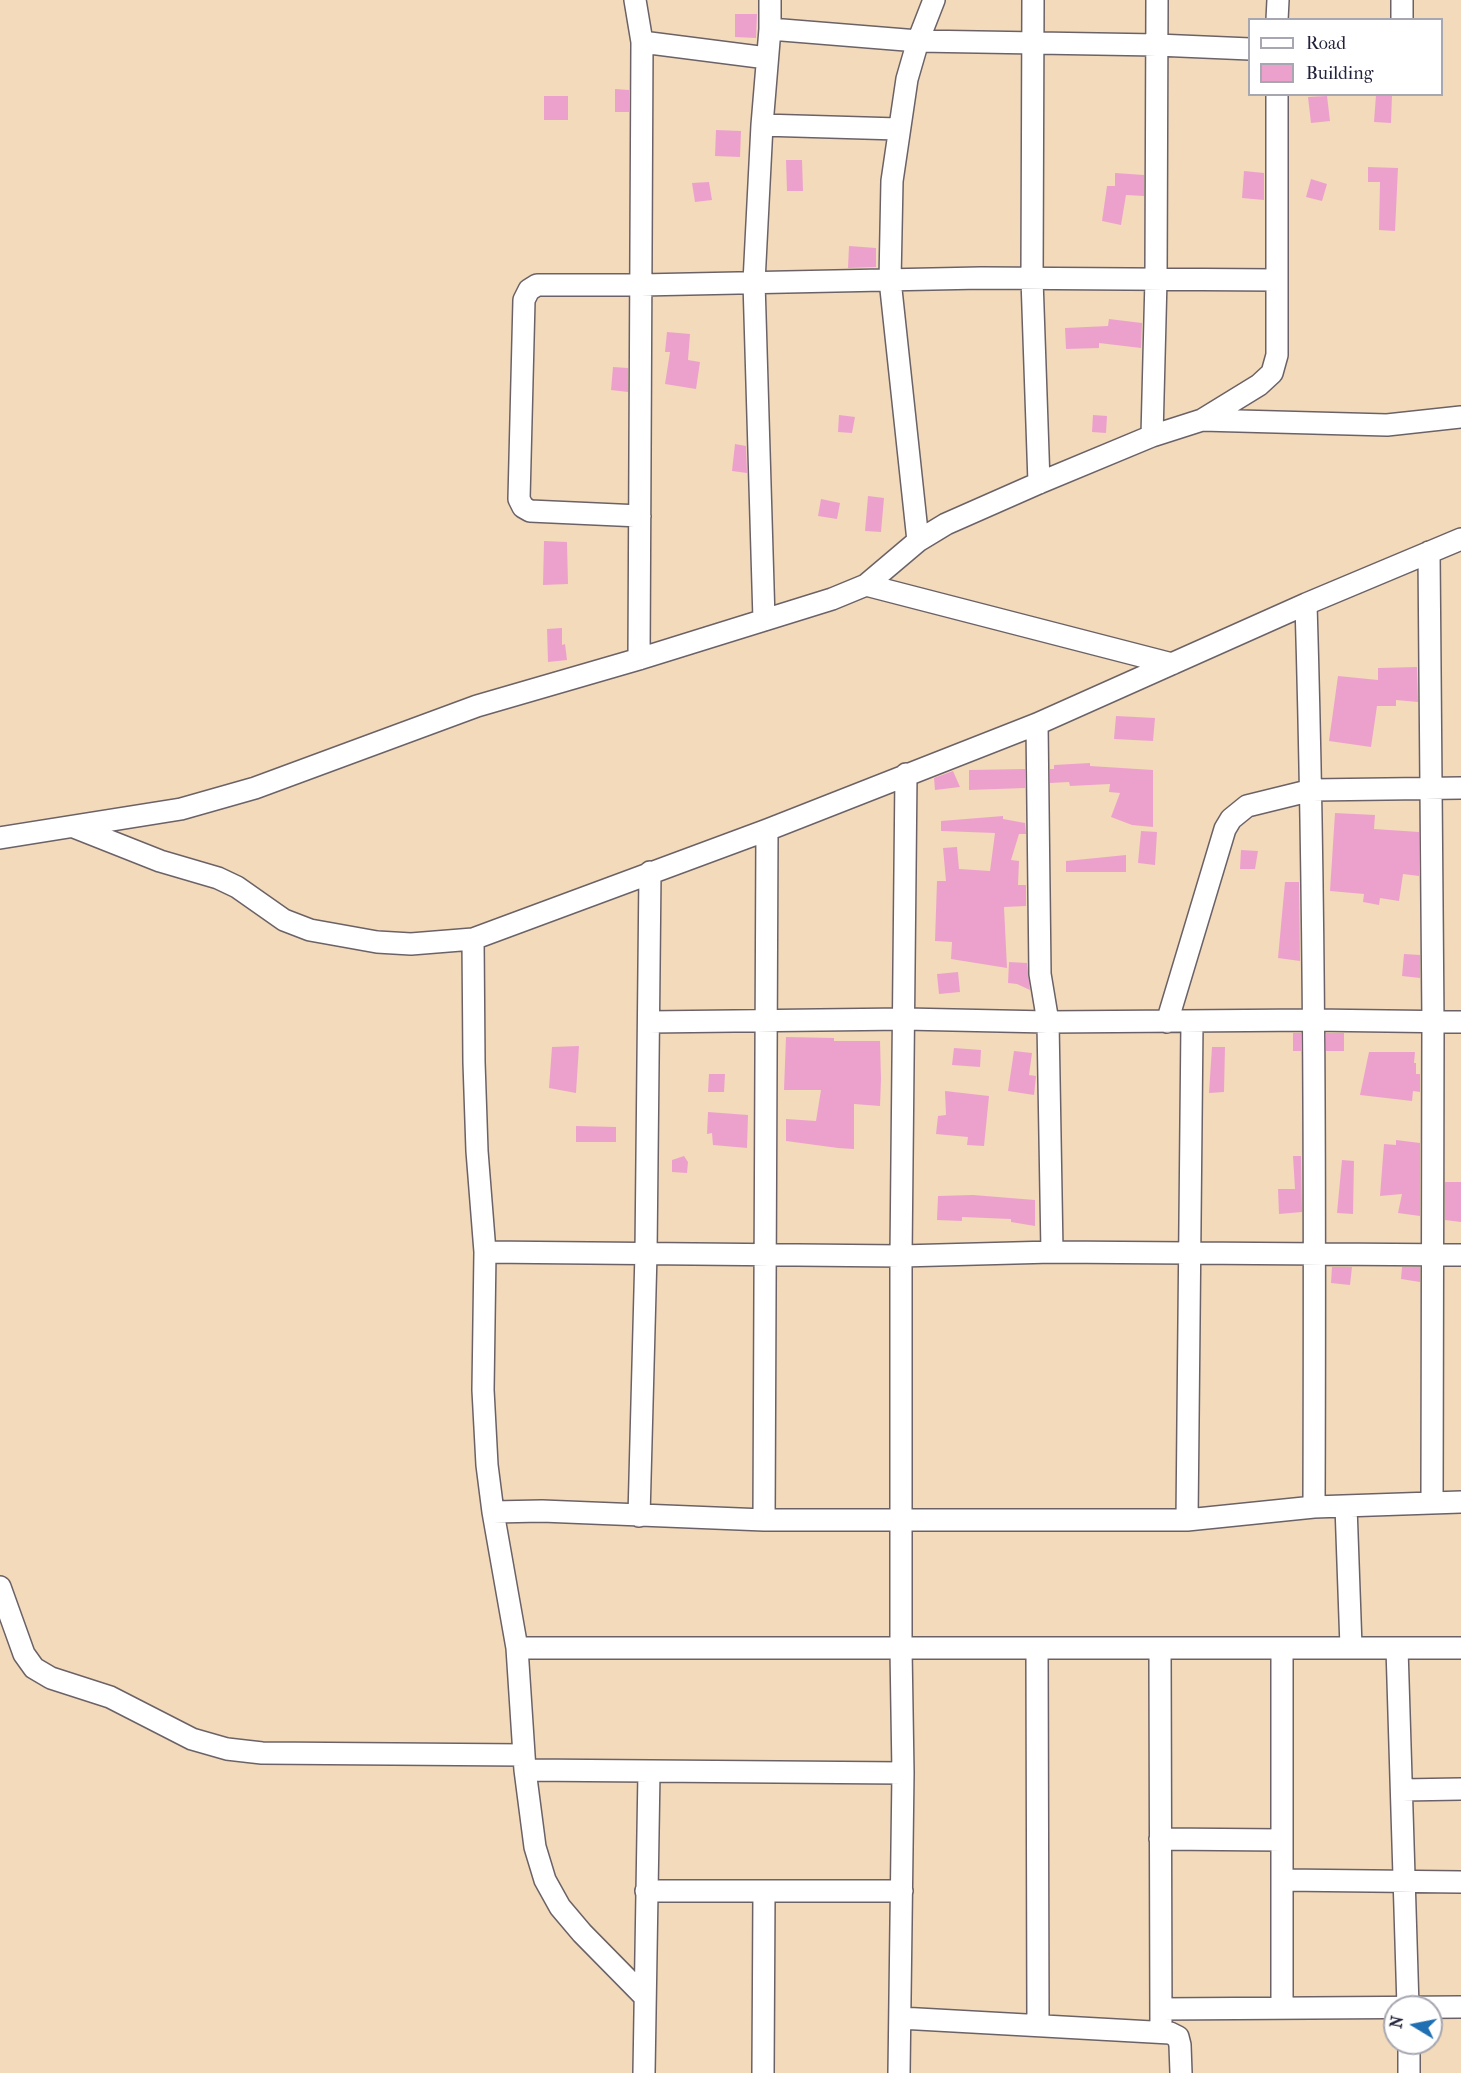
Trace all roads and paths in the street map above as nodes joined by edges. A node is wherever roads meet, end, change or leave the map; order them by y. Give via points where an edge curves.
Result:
1 (635, 0) edge
2 (770, 0) edge
3 (934, 0) edge
4 (1033, 0) edge
5 (1157, 0) edge
6 (1278, 0) edge
7 (1402, 0) edge
8 (1277, 18) edge
9 (1402, 18) edge
10 (770, 29) junction
11 (918, 41) junction
12 (642, 42) junction
13 (1034, 43) junction
14 (1157, 45) junction
15 (1248, 49) edge
16 (767, 58) junction
17 (1277, 96) edge
18 (762, 124) junction
19 (898, 129) junction
20 (1032, 279) junction
21 (1156, 279) junction
22 (890, 280) junction
23 (1276, 280) junction
24 (754, 282) junction
25 (641, 285) junction
26 (1461, 417) edge
27 (1202, 420) junction
28 (1152, 436) junction
29 (1039, 483) junction
30 (640, 516) junction
31 (1461, 539) edge
32 (918, 541) junction
33 (1429, 552) junction
34 (866, 585) junction
35 (1306, 604) junction
36 (764, 620) junction
37 (639, 659) junction
38 (1172, 663) junction
39 (1037, 724) junction
40 (906, 774) junction
41 (1461, 788) edge
42 (1431, 789) junction
43 (1312, 790) junction
44 (74, 827) junction
45 (767, 830) junction
46 (0, 838) edge
47 (650, 872) junction
48 (473, 939) junction
49 (905, 1019) junction
50 (1313, 1020) junction
51 (649, 1022) junction
52 (766, 1022) junction
53 (1048, 1022) junction
54 (1167, 1022) junction
55 (1192, 1022) junction
56 (1433, 1022) junction
57 (1461, 1022) edge
58 (485, 1252) junction
59 (1052, 1252) junction
60 (1189, 1252) junction
61 (646, 1253) junction
62 (1315, 1253) junction
63 (766, 1255) junction
64 (1433, 1255) junction
65 (1461, 1255) edge
66 (901, 1256) junction
67 (1461, 1502) edge
68 (1432, 1503) junction
69 (1346, 1506) junction
70 (1314, 1507) junction
71 (493, 1512) junction
72 (639, 1516) junction
73 (764, 1520) junction
74 (1187, 1520) junction
75 (902, 1521) junction
76 (0, 1587) edge
77 (1351, 1647) junction
78 (517, 1648) junction
79 (1282, 1648) junction
80 (1397, 1648) junction
81 (1461, 1648) edge
82 (901, 1649) junction
83 (1037, 1649) junction
84 (1160, 1649) junction
85 (524, 1762) junction
86 (649, 1772) junction
87 (903, 1773) junction
88 (1461, 1789) edge
89 (1402, 1790) junction
90 (1160, 1839) junction
91 (1282, 1840) junction
92 (1282, 1880) junction
93 (1406, 1882) junction
94 (1461, 1882) edge
95 (646, 1891) junction
96 (902, 1891) junction
97 (764, 1892) junction
98 (1408, 1995) edge
99 (644, 1996) junction
100 (1383, 2007) edge
101 (1443, 2007) edge
102 (1461, 2007) edge
103 (1282, 2008) junction
104 (1161, 2009) junction
105 (900, 2018) junction
106 (1038, 2025) junction
107 (1161, 2032) junction
108 (1409, 2055) edge
109 (644, 2073) edge
110 (763, 2073) edge
111 (899, 2073) edge
112 (1181, 2073) edge
113 (1409, 2073) edge

1 - 12 street
2 - 10 street
3 - 11 street
4 - 13 street
5 - 14 street
6 - 8 street
7 - 9 street
10 - 11 street
10 - 16 street
11 - 13 street
11 - 19 street
12 - 16 street
12 - 25 street
13 - 14 street
13 - 20 street
14 - 15 street
14 - 21 street
16 - 18 street
17 - 23 street
18 - 19 street
18 - 24 street
19 - 22 street via 892,181
20 - 21 street
20 - 22 street
20 - 29 street
21 - 23 street
21 - 28 street
22 - 24 street
22 - 32 street
23 - 27 street via 1277,355 1272,373
24 - 25 street
24 - 36 street
25 - 30 street
25 - 30 street via 537,285 529,290 524,300 519,499 530,511
26 - 27 street via 1387,425
27 - 28 street
28 - 29 street
29 - 32 street
30 - 37 street
31 - 33 street
32 - 34 street
33 - 35 street
33 - 42 street
34 - 36 street
34 - 38 street
35 - 38 street
35 - 43 street
36 - 37 street
37 - 44 street via 477,706 255,788 181,809
38 - 39 street
39 - 40 street
39 - 53 street via 1040,974
40 - 45 street
40 - 49 street
41 - 42 street
42 - 43 street
42 - 56 street
43 - 50 street
43 - 54 street via 1247,806 1231,819
44 - 46 street
44 - 48 street via 160,861 218,878 284,920 310,930 411,944
45 - 47 street
45 - 52 street
47 - 48 street
47 - 51 street
48 - 58 street via 474,1073
49 - 52 street
49 - 53 street
49 - 66 street
50 - 55 street
50 - 56 street
50 - 62 street
51 - 52 street
51 - 61 street
52 - 63 street
53 - 54 street
53 - 59 street
54 - 55 street
55 - 60 street
56 - 57 street
56 - 64 street
58 - 61 street
58 - 71 street via 483,1390
59 - 60 street
59 - 66 street
60 - 62 street
60 - 74 street
61 - 63 street
61 - 72 street
62 - 64 street
62 - 70 street
63 - 66 street
63 - 73 street
64 - 65 street
64 - 68 street
66 - 75 street
67 - 68 street
68 - 69 street
69 - 70 street
69 - 77 street
70 - 74 street
71 - 72 street
71 - 78 street
72 - 73 street
73 - 75 street
74 - 75 street
75 - 82 street
76 - 85 street via 24,1654 34,1668 51,1678 110,1696 192,1739 262,1753
77 - 79 street
77 - 80 street
78 - 82 street
78 - 85 street
79 - 84 street
79 - 91 street
80 - 81 street
80 - 89 street
82 - 83 street
82 - 87 street
83 - 84 street
83 - 106 street
84 - 90 street
85 - 86 street
85 - 99 street via 535,1847 545,1880 560,1907 582,1933
86 - 87 street
86 - 95 street
87 - 96 street
88 - 89 street
89 - 93 street
90 - 91 street
90 - 104 street
91 - 92 street
92 - 93 street
92 - 103 street
93 - 94 street
93 - 98 street
95 - 97 street
95 - 99 street
96 - 97 street
96 - 105 street
97 - 110 street
99 - 109 street
100 - 103 street
101 - 102 street
103 - 104 street
104 - 107 street
105 - 106 street
105 - 111 street
106 - 107 street
107 - 112 street via 1178,2037
108 - 113 street

